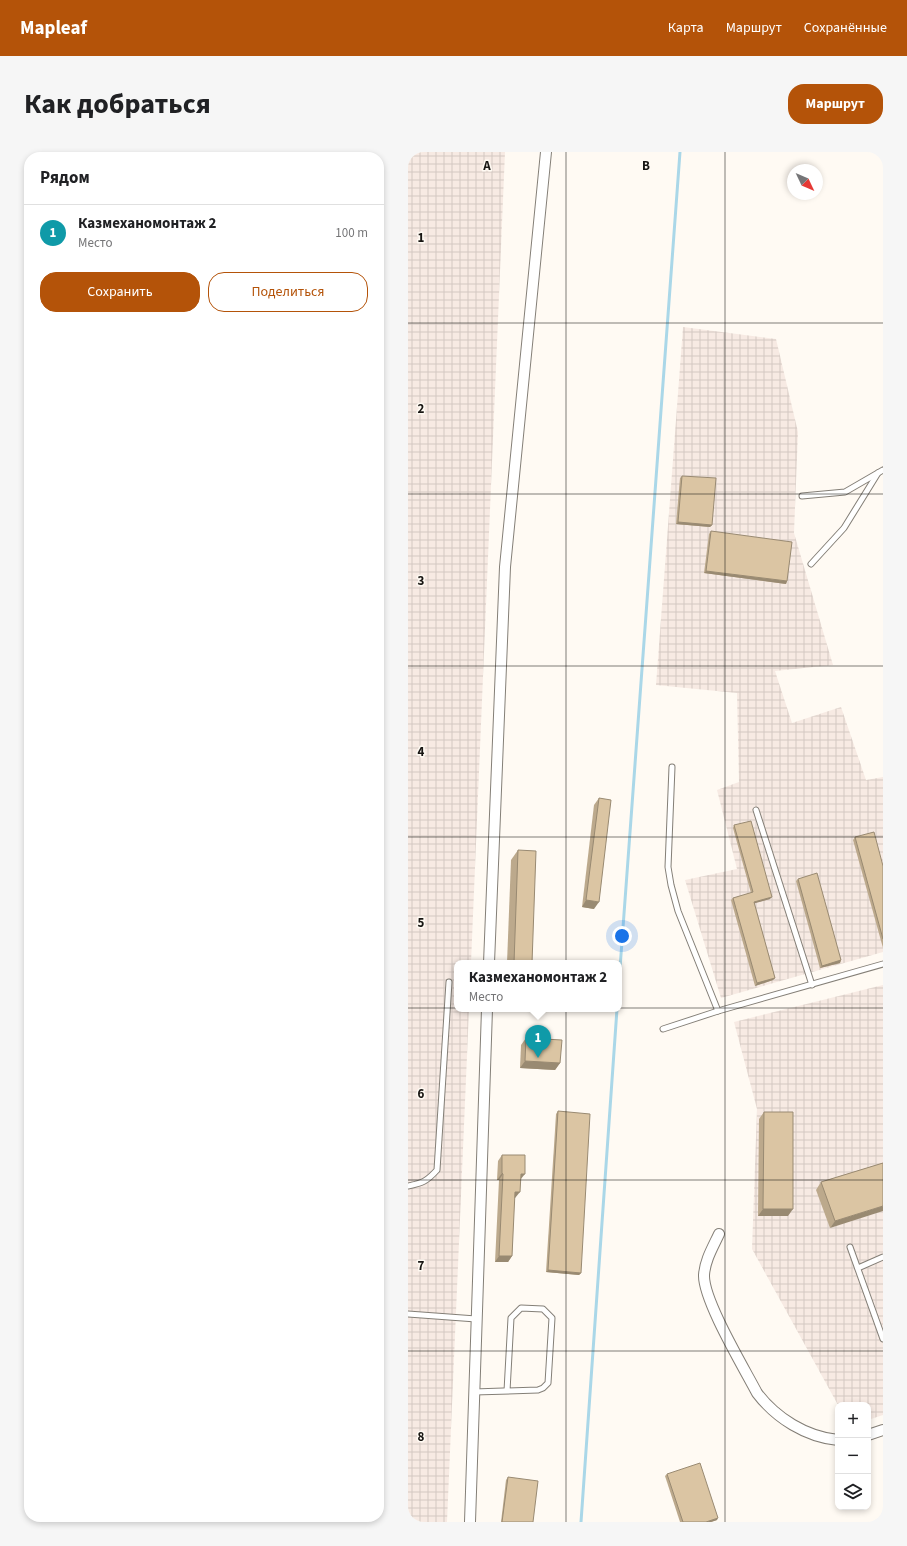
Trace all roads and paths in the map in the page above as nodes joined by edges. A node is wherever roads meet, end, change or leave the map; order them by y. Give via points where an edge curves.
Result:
1 (546, 152) edge
2 (883, 470) edge
3 (878, 473) junction
4 (802, 496) dead end
5 (811, 564) dead end
6 (672, 767) dead end
7 (756, 810) dead end
8 (489, 960) edge
9 (883, 964) edge
10 (449, 982) dead end
11 (812, 985) junction
12 (718, 1011) junction
13 (487, 1012) edge
14 (663, 1029) dead end
15 (408, 1186) edge
16 (719, 1234) dead end
17 (850, 1247) dead end
18 (883, 1257) edge
19 (858, 1268) junction
20 (408, 1314) edge
21 (476, 1319) junction
22 (883, 1339) edge
23 (507, 1391) junction
24 (473, 1392) junction
25 (883, 1430) edge
26 (871, 1434) edge
27 (835, 1439) edge
28 (470, 1522) edge

1 - 8 street via 505,567
2 - 3 lane
3 - 4 lane via 845,492
3 - 5 lane via 844,528
6 - 12 lane via 668,867 671,885 678,911
7 - 11 lane
9 - 11 lane
10 - 15 lane via 437,1170 428,1180
11 - 12 lane
12 - 14 lane
13 - 21 street
16 - 27 street via 707,1261 704,1276 707,1291 715,1313 757,1393 765,1404 786,1421 808,1433
17 - 19 lane
18 - 19 lane
19 - 22 lane
20 - 21 lane
21 - 24 street
23 - 23 lane via 538,1390 548,1383 552,1318 543,1309 521,1308 511,1318
23 - 24 lane
24 - 28 street
25 - 26 street

